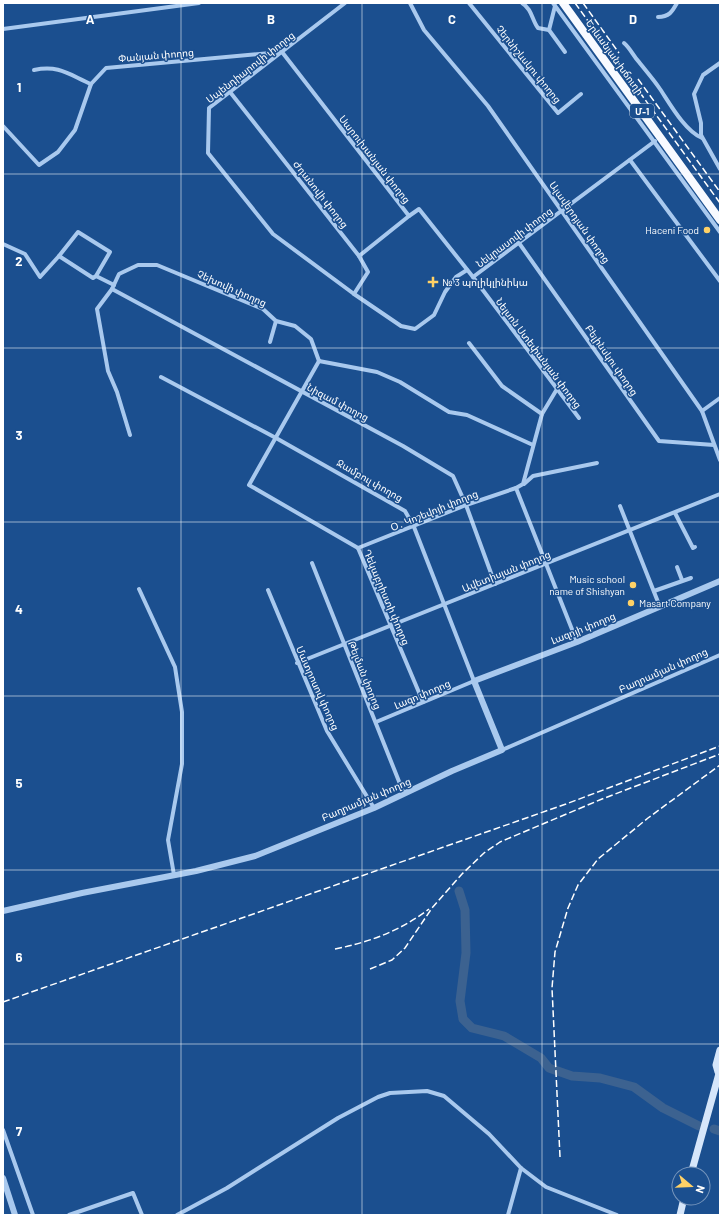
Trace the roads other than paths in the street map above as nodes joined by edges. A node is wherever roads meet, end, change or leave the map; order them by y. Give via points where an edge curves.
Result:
1 (199, 3) edge
2 (346, 3) edge
3 (410, 3) edge
4 (469, 3) edge
5 (522, 3) edge
6 (563, 3) edge
7 (677, 3) edge
8 (554, 4) edge
9 (658, 16) dead end
10 (3, 29) edge
11 (550, 30) junction
12 (624, 43) dead end
13 (282, 52) junction
14 (565, 52) dead end
15 (720, 63) edge
16 (34, 70) dead end
17 (90, 84) junction
18 (230, 92) junction
19 (581, 94) dead end
20 (3, 126) edge
21 (702, 138) junction
22 (657, 140) junction
23 (630, 160) junction
24 (720, 169) edge
25 (563, 210) junction
26 (409, 216) junction
27 (720, 220) edge
28 (720, 232) edge
29 (519, 243) junction
30 (3, 244) edge
31 (59, 256) junction
32 (359, 256) junction
33 (467, 270) junction
34 (96, 276) junction
35 (473, 277) junction
36 (720, 281) edge
37 (113, 287) junction
38 (354, 294) junction
39 (276, 321) junction
40 (415, 329) joint
41 (270, 342) dead end
42 (469, 343) dead end
43 (319, 361) junction
44 (161, 377) dead end
45 (557, 389) junction
46 (302, 392) junction
47 (720, 398) edge
48 (702, 412) junction
49 (542, 414) junction
50 (579, 418) dead end
51 (130, 436) dead end
52 (276, 438) junction
53 (533, 445) junction
54 (714, 445) junction
55 (719, 454) edge
56 (720, 460) edge
57 (596, 463) dead end
58 (524, 484) junction
59 (516, 488) junction
60 (720, 494) edge
61 (466, 505) junction
62 (620, 506) dead end
63 (675, 512) junction
64 (414, 527) junction
65 (629, 531) junction
66 (695, 547) dead end
67 (358, 548) junction
68 (312, 563) dead end
69 (546, 563) junction
70 (677, 567) dead end
71 (690, 578) dead end
72 (682, 580) junction
73 (720, 581) edge
74 (495, 584) junction
75 (139, 589) dead end
76 (268, 590) dead end
77 (654, 591) junction
78 (445, 604) junction
79 (660, 607) junction
80 (390, 626) junction
81 (577, 642) junction
82 (344, 644) junction
83 (720, 655) edge
84 (297, 663) junction
85 (474, 681) junction
86 (423, 702) junction
87 (376, 722) junction
88 (502, 750) junction
89 (404, 794) junction
90 (374, 808) junction
91 (174, 875) junction
92 (3, 911) edge
93 (720, 1050) edge
94 (719, 1071) edge
95 (3, 1130) edge
96 (693, 1166) edge
97 (521, 1168) junction
98 (3, 1178) edge
99 (15, 1215) edge
100 (33, 1215) edge
101 (68, 1215) edge
102 (142, 1215) edge
103 (177, 1215) edge
104 (508, 1215) edge
105 (617, 1215) edge

1 - 10 street
2 - 13 street, Սպենդիարովի փողոց
3 - 25 street, Ալավերդյան փողոց via 424,30 488,106
4 - 19 street, Չերնիշևսկու փողոց via 558,113
5 - 11 street via 533,15 533,22 538,28
6 - 22 highway, Երևանյան խճուղի / Մ-1
7 - 9 street via 669,15
8 - 11 street
8 - 22 street
11 - 14 street
12 - 21 street via 660,88 678,116
13 - 17 street, Փանյան փողոց via 106,68
13 - 18 street, Սպենդիարովի փողոց
13 - 26 street, Սարուխանյան փողոց
15 - 21 street via 703,75 694,94
16 - 17 street via 48,67 65,70
17 - 20 street, Փանյան փողոց via 75,130 58,152 40,165
18 - 32 street, Ժդանովի փողոց
18 - 38 street, Սպենդիարովի փողոց via 209,108 208,153 272,234
21 - 24 street
22 - 23 street, Նեկրասովի փողոց
22 - 27 highway, Երևանյան խճուղի / Մ-1
22 - 28 street
23 - 25 street, Նեկրասովի փողոց
23 - 36 street
25 - 29 street, Նեկրասովի փողոց
25 - 48 street, Ալավերդյան փողոց
26 - 32 street
26 - 33 street, Սարուխանյան փողոց via 419,209
29 - 35 street, Նեկրասովի փողոց
29 - 54 street, Բելինսկու փողոց via 659,441
30 - 31 street via 25,254 40,277
31 - 34 street, Նիզամ փողոց via 93,278
31 - 34 street via 78,232 110,252
32 - 38 street, Ժդանովի փողոց via 368,272
33 - 35 street, Սարուխանյան փողոց
33 - 40 street, Նեկրասովի փողոց via 452,282 434,315
34 - 37 street, Նիզամ փողոց
35 - 45 street, Նելսոն Ստեփանյան փողոց
37 - 39 street, Չեխովի փողոց via 120,274 138,265 157,265 264,309
37 - 46 street, Նիզամ փողոց
37 - 51 street, Չեխովի փողոց via 97,309 108,370
38 - 40 street, Սպենդիարովի փողոց via 401,326
39 - 41 street
39 - 43 street, Չեխովի փողոց via 295,326 311,339
42 - 49 street via 502,386
43 - 46 street
43 - 53 street via 377,372 400,382 449,412 467,415
44 - 52 street, Ջամբուլ փողոց
45 - 49 street
45 - 50 street, Նելսոն Ստեփանյան փողոց
46 - 52 street
46 - 61 street, Նիզամ փողոց via 453,476
47 - 48 street
48 - 54 street, Ալավերդյան փողոց
49 - 53 street
52 - 64 street, Ջամբուլ փողոց via 405,511
52 - 67 street, Դեկաբրիստի փողոց via 249,485
53 - 58 street
54 - 55 street, Ալավերդյան փողոց
55 - 56 street, Ալավերդյան փողոց
57 - 58 street via 533,476
58 - 59 street, Օ․ Կոշեվոյի փողոց
59 - 61 street, Օ․ Կոշեվոյի փողոց
59 - 69 street
60 - 63 street, Ավետիսյան փողոց
61 - 64 street, Օ․ Կոշեվոյի փողոց
61 - 74 street, Նիզամ փողոց
62 - 65 street
63 - 65 street, Ավետիսյան փողոց
63 - 66 street via 692,548
64 - 67 street, Օ․ Կոշեվոյի փողոց
64 - 78 street, Ջամբուլ փողոց
65 - 69 street, Ավետիսյան փողոց
65 - 77 street
67 - 80 street, Դեկաբրիստի փողոց
68 - 82 street, Թելման փողոց
69 - 74 street, Ավետիսյան փողոց
69 - 81 street
70 - 72 street
71 - 72 street
72 - 77 street
73 - 79 street, Լազոյի փողոց
74 - 78 street, Ավետիսյան փողոց
75 - 91 street via 175,668 182,712 182,764 168,840
76 - 84 street, Մատրոսով փողոց
77 - 79 street
78 - 80 street, Ավետիսյան փողոց
78 - 85 street, Ջամբուլ փողոց
79 - 81 street, Լազոյի փողոց
80 - 82 street, Ավետիսյան փողոց
80 - 86 street, Դեկաբրիստի փողոց
81 - 85 street, Լազոյի փողոց
82 - 84 street, Ավետիսյան փողոց
82 - 87 street, Թելման փողոց
83 - 88 street, Բաղրամյան փողոց
84 - 90 street, Մատրոսով փողոց via 327,731
85 - 86 street, Լազո փողոց
85 - 88 street, Ջամբուլ փողոց
86 - 87 street, Լազո փողոց
87 - 89 street, Թելման փողոց
88 - 89 street, Բաղրամյան փողոց
89 - 90 street, Բաղրամյան փողոց
90 - 91 street, Բաղրամյան փողոց via 255,856
91 - 92 street, Բաղրամյան փողոց
93 - 94 main road via 716,1065
94 - 96 main road
95 - 100 street
97 - 103 street via 489,1134 444,1096 426,1091 390,1093 338,1118 227,1188
97 - 104 street
97 - 105 street via 546,1187
98 - 99 street
101 - 102 street via 133,1193

